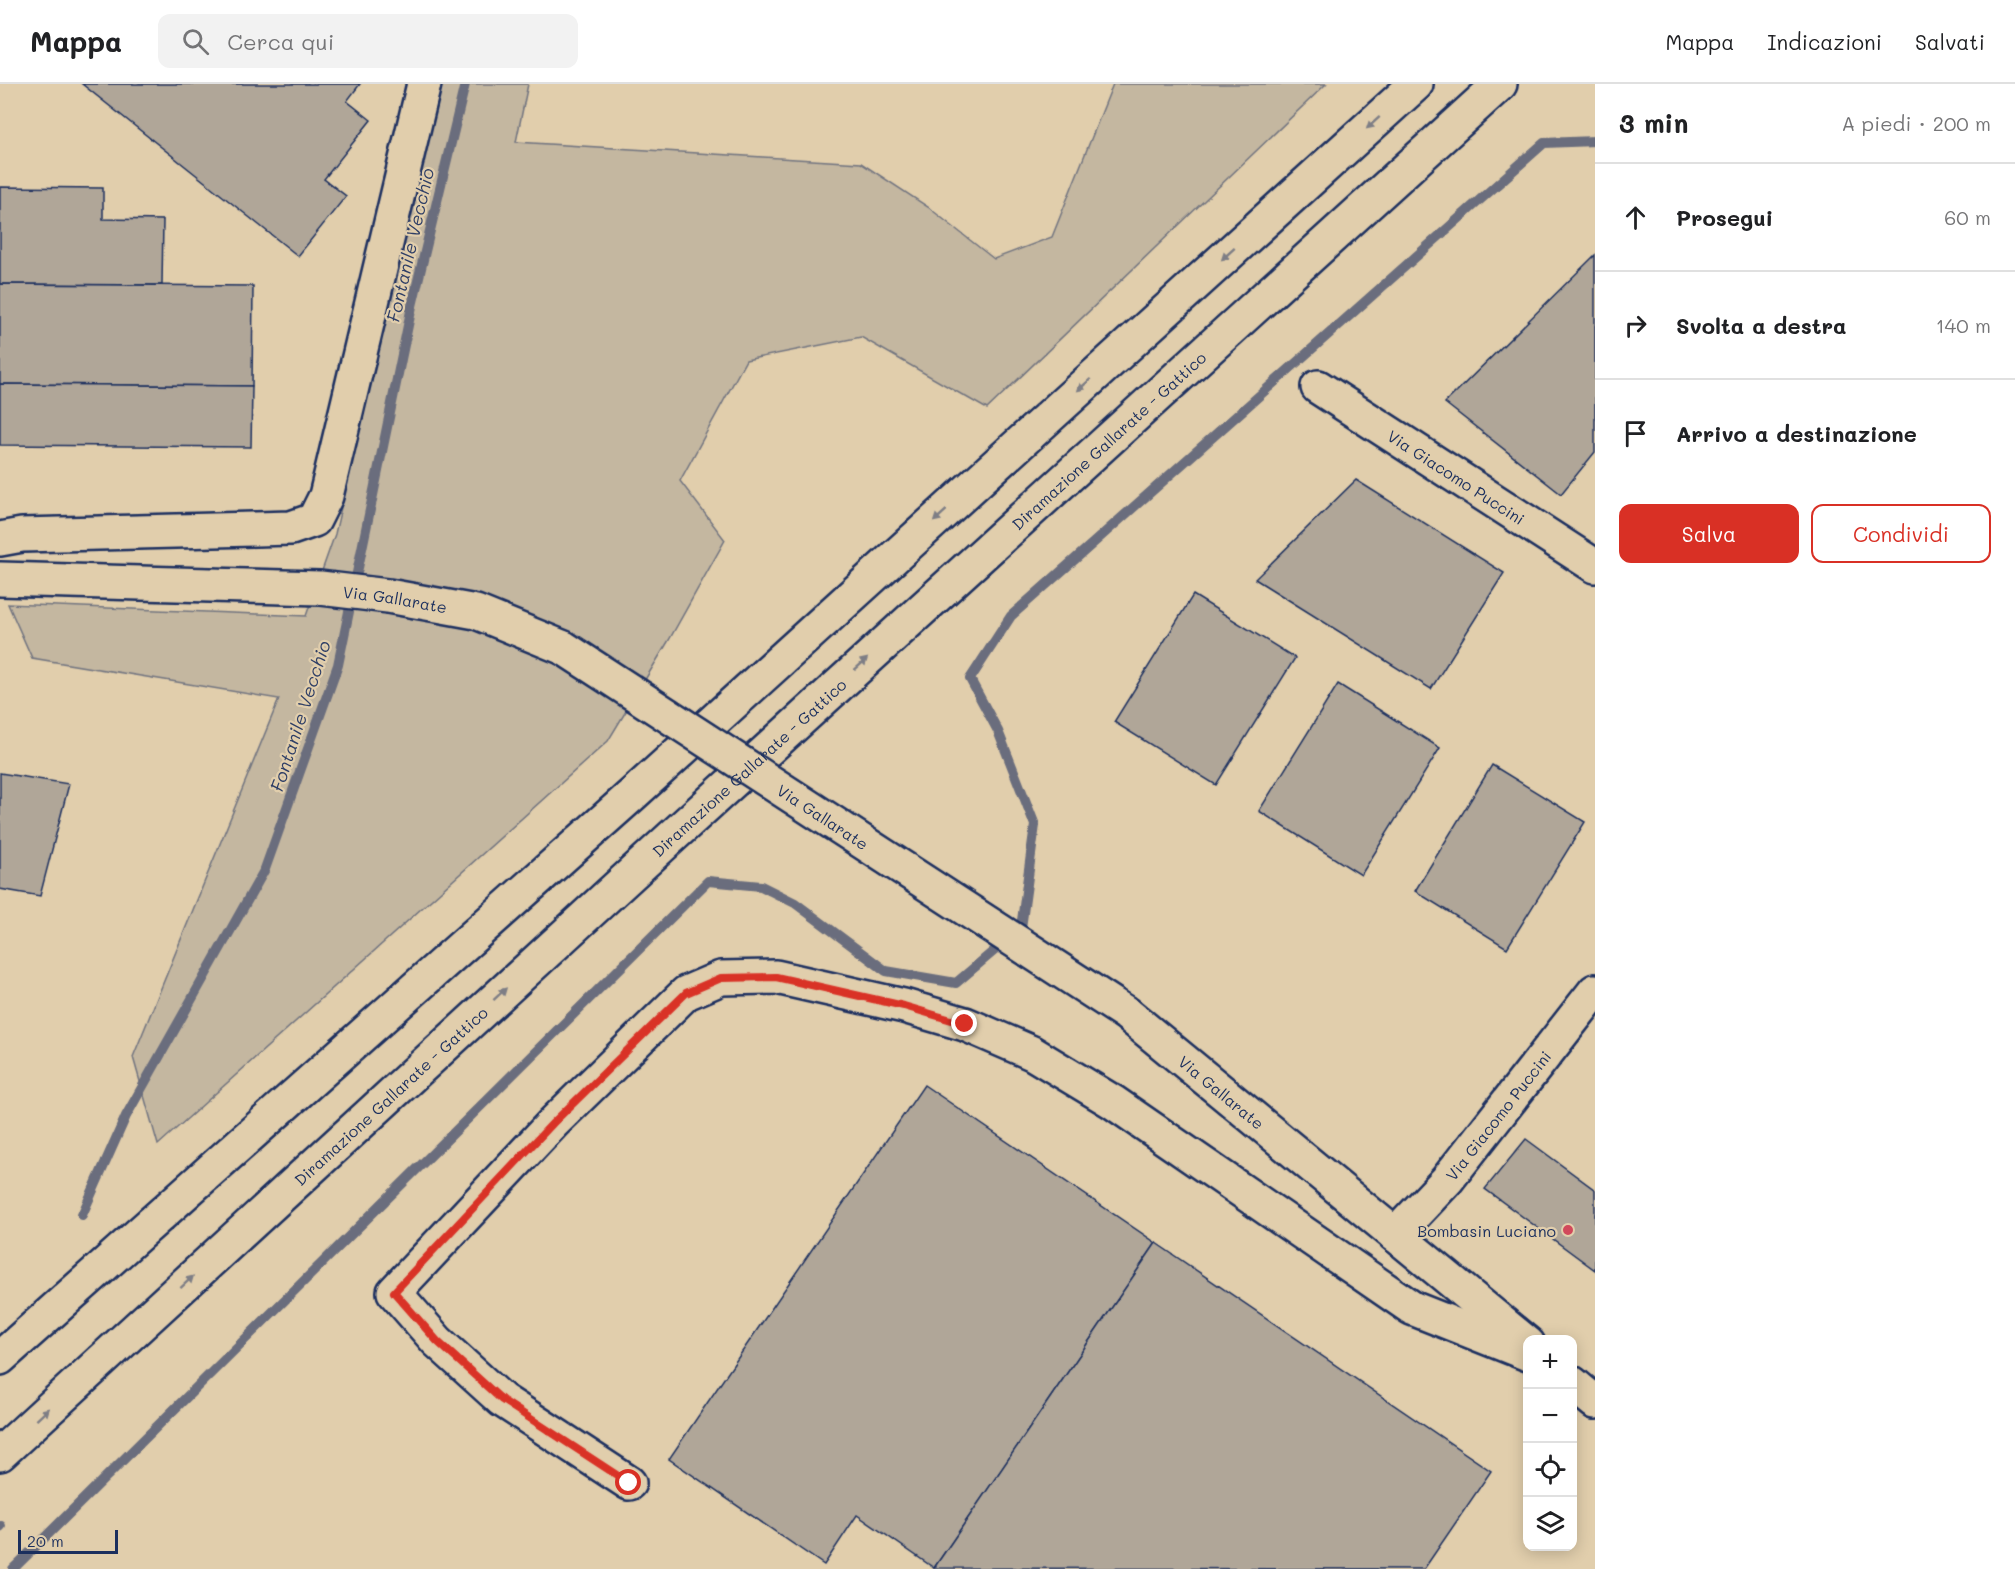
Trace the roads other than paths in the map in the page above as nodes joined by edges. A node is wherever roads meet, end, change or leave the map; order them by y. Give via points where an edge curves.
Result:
1 (424, 84) edge
2 (1416, 84) edge
3 (1500, 84) edge
4 (1318, 387) dead end
5 (0, 539) edge
6 (1595, 566) edge
7 (0, 579) edge
8 (1595, 991) edge
9 (1395, 1235) junction
10 (1523, 1341) edge
11 (1523, 1352) edge
12 (0, 1358) edge
13 (1577, 1387) edge
14 (1595, 1402) edge
15 (0, 1454) edge
16 (629, 1483) dead end

1 - 5 main road via 326,496 314,519 291,528 22,535
2 -> 12 main road via 641,787
15 -> 3 main road, Diramazione Gallarate - Gattico
4 - 6 main road, Via Giacomo Puccini
7 - 9 main road, Via Gallarate, bridge via 320,588 388,596 476,612 564,648 1126,1013
8 - 9 main road, Via Giacomo Puccini via 1448,1180
9 - 10 main road, Via Gallarate
11 - 16 main road via 1412,1308 1113,1102 1032,1053 965,1024 822,986 776,977 721,978 686,993 553,1123 394,1292 437,1341 502,1400
13 - 14 main road

